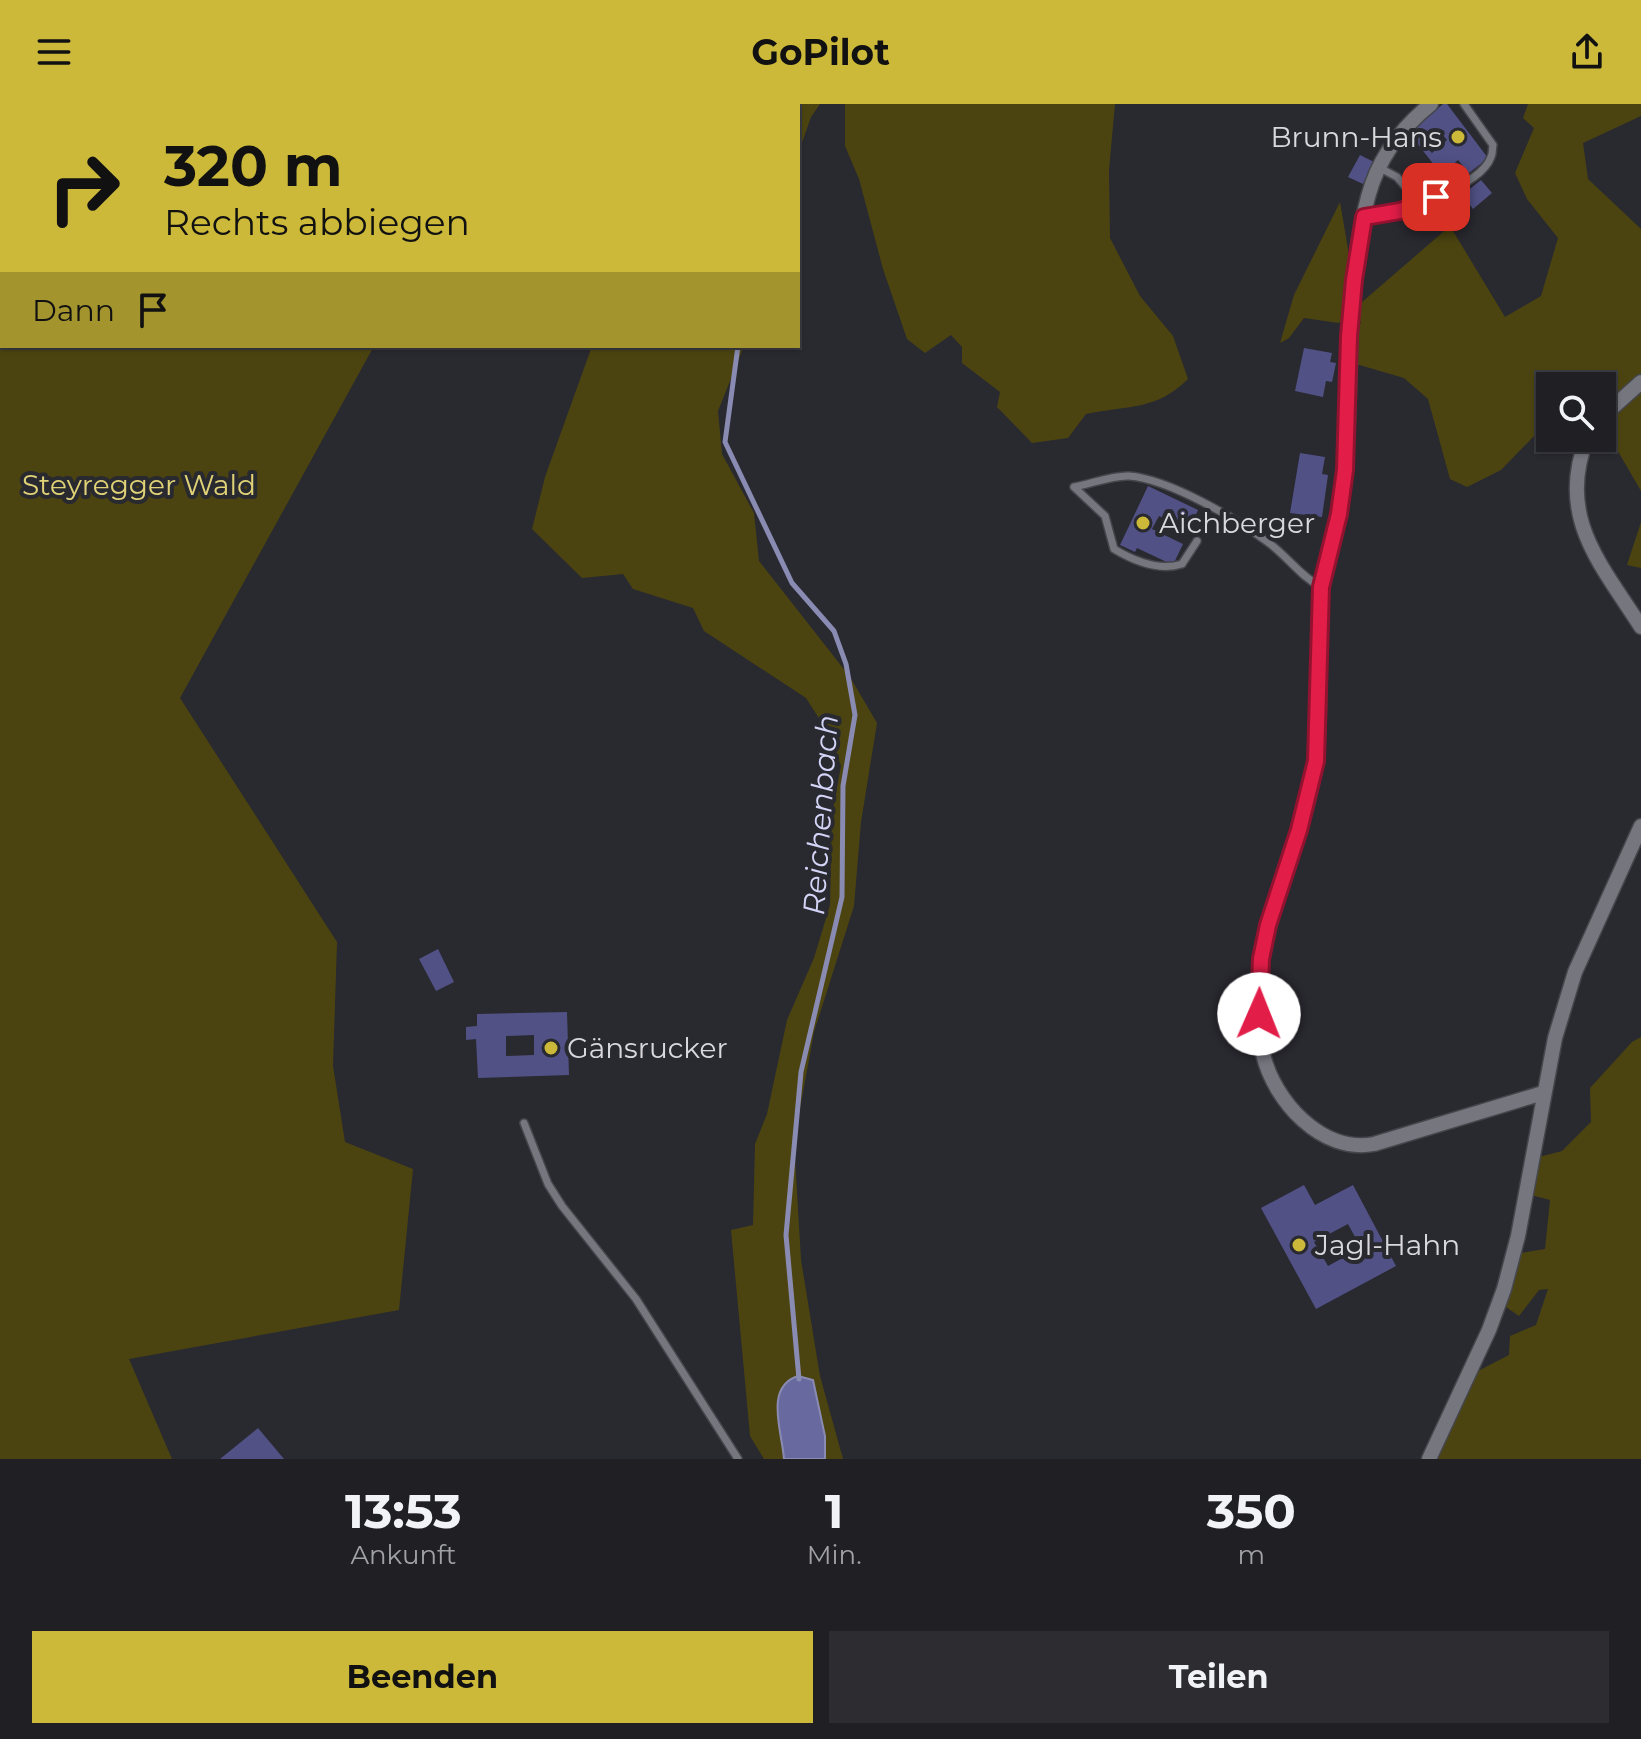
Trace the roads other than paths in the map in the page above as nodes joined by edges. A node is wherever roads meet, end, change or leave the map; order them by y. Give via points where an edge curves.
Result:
1 (1431, 104) edge
2 (1464, 104) edge
3 (1380, 168) junction
4 (1419, 203) junction
5 (1364, 217) junction
6 (1641, 382) edge
7 (1616, 404) edge
8 (1582, 452) edge
9 (1197, 541) dead end
10 (1321, 587) junction
11 (1641, 627) edge
12 (1641, 826) edge
13 (1543, 1093) junction
14 (524, 1123) dead end
15 (738, 1459) edge
16 (1429, 1459) edge

1 - 3 street via 1398,135
2 - 4 lane via 1493,145 1491,159 1472,179
3 - 4 lane via 1397,177
3 - 5 street
4 - 5 lane
5 - 10 street via 1350,323 1343,485
6 - 7 street
8 - 11 street via 1577,504 1583,531
9 - 10 lane via 1182,564 1167,569 1126,556 1114,549 1105,516 1074,487 1128,476 1172,488 1246,527
10 - 13 street via 1316,761 1261,959 1260,1031 1271,1078 1301,1118 1340,1144 1358,1147
12 - 13 street via 1575,972
13 - 16 street via 1504,1289
14 - 15 lane via 562,1206 636,1299

